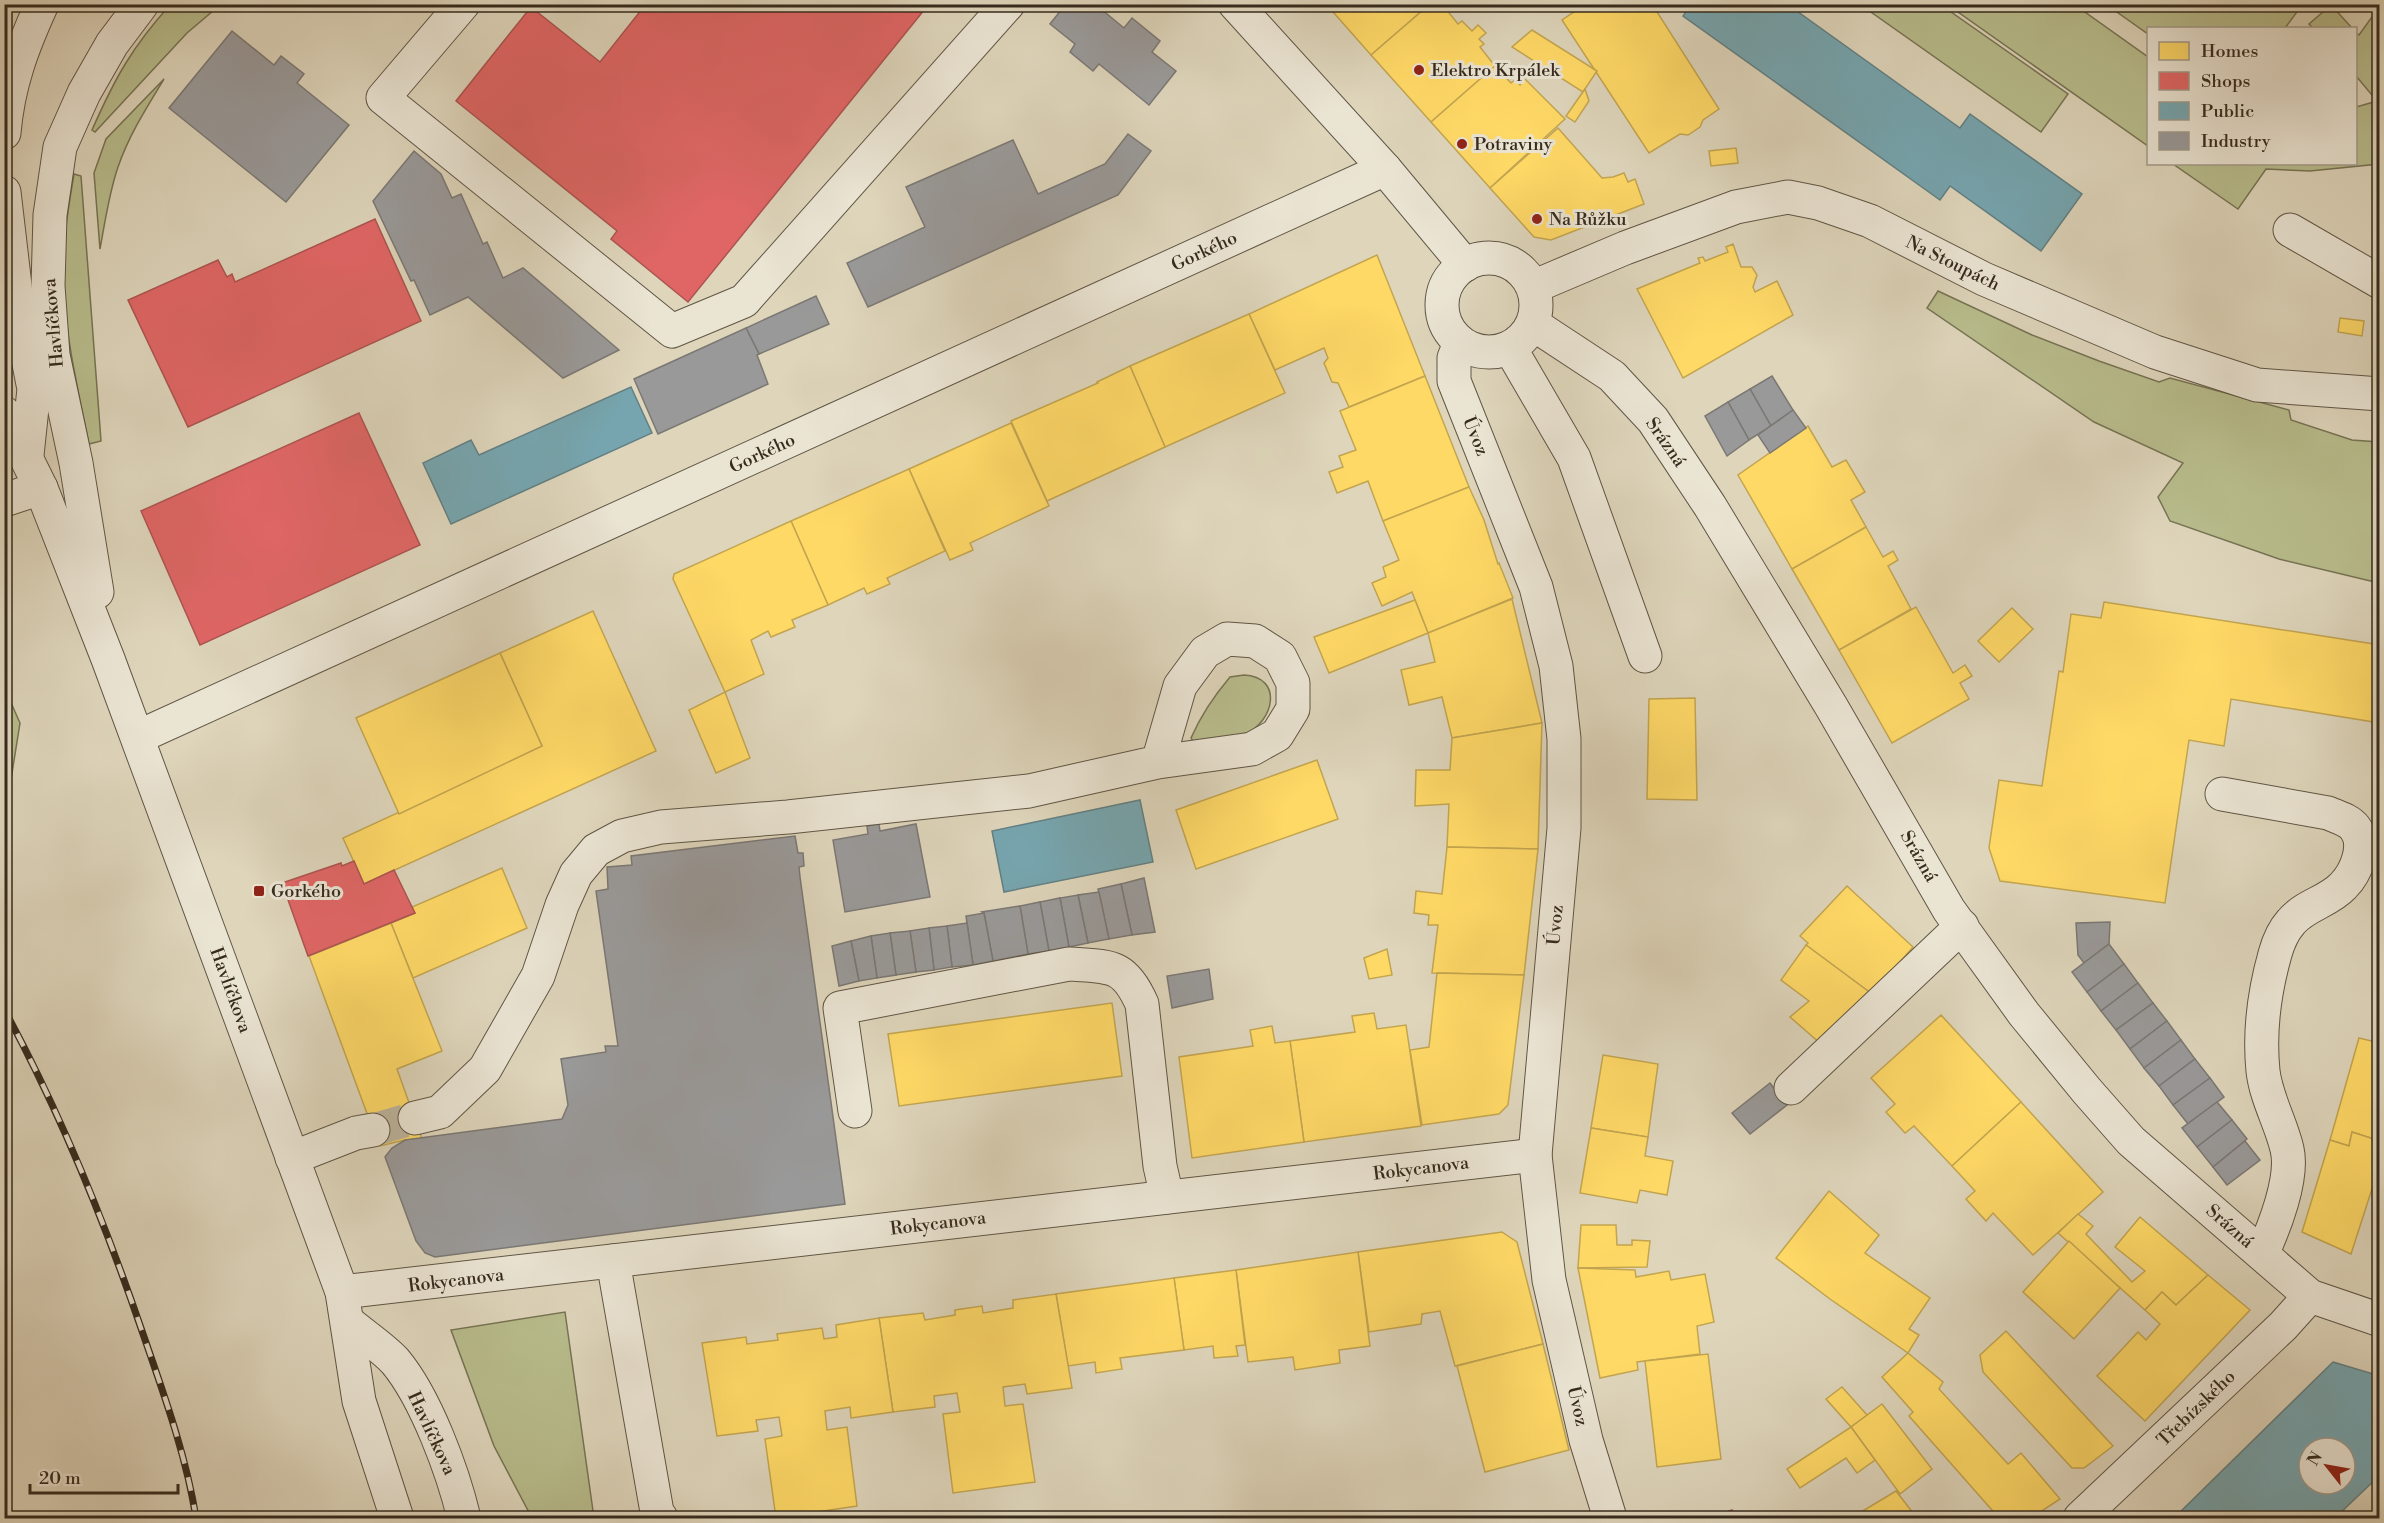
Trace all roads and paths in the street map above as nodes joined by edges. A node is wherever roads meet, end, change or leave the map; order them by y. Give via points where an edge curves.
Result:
1 (42, 4) edge
2 (142, 4) edge
3 (463, 4) edge
4 (1235, 4) edge
5 (1002, 7) edge
6 (4, 133) edge
7 (1385, 169) junction
8 (4, 192) edge
9 (2290, 230) dead end
10 (1464, 265) junction
11 (2379, 282) edge
12 (1533, 287) junction
13 (1533, 324) junction
14 (1460, 343) junction
15 (1510, 348) junction
16 (2379, 394) edge
17 (4, 413) edge
18 (27, 456) junction
19 (41, 488) junction
20 (4, 500) edge
21 (1645, 656) dead end
22 (108, 659) junction
23 (138, 737) junction
24 (1158, 762) dead end
25 (2222, 794) dead end
26 (1962, 926) junction
27 (1791, 1088) dead end
28 (855, 1111) dead end
29 (415, 1118) tunnel mouth
30 (373, 1130) tunnel mouth
31 (1535, 1155) junction
32 (292, 1158) junction
33 (1167, 1197) junction
34 (2262, 1254) junction
35 (614, 1261) junction
36 (2310, 1296) junction
37 (345, 1307) junction
38 (2379, 1320) edge
39 (465, 1511) edge
40 (397, 1518) edge
41 (661, 1518) edge
42 (1610, 1518) edge
43 (2080, 1518) edge

1 - 6 street via 21,49 6,104
2 - 22 street, Havlíčkova via 112,44 60,147 50,214 48,286 53,355 76,463
3 - 5 street via 383,98 672,331 744,301
4 - 7 street
7 - 10 street
7 - 23 street, Gorkého
8 - 18 street, Havlíčkova via 17,303 33,389
9 - 11 street
10 - 12 street via 1496,258 1511,263
10 - 14 street via 1449,282 1443,303 1447,325
12 - 13 street
12 - 16 street, Na Stoupách via 1736,207 1788,197 1870,221 1983,279 2155,352 2257,385
13 - 15 street
13 - 26 street, Srázná via 1612,376 1653,420 1728,536
14 - 15 street via 1485,352
14 - 31 street, Úvoz via 1454,358 1454,381 1536,587 1556,666 1564,739 1564,828
15 - 21 street via 1574,458
17 - 18 street, Havlíčkova
18 - 19 street, Havlíčkova
19 - 20 street
19 - 22 street, Havlíčkova
22 - 23 street, Havlíčkova
23 - 32 street, Havlíčkova
24 - 29 street via 1029,791 661,827 622,836 596,850 576,874 538,976 485,1069 440,1112
25 - 34 street via 2328,813 2344,819 2360,837 2360,854 2343,886 2290,922 2278,942 2265,990 2263,1074 2288,1152 2286,1187
26 - 27 street
26 - 34 street, Srázná via 2024,1014 2131,1141
28 - 33 street via 840,1008 1069,964 1105,966 1123,973 1134,983 1143,1004
30 - 32 street
31 - 33 street, Rokycanova
31 - 42 street, Úvoz via 1549,1280 1586,1440
32 - 37 street, Havlíčkova
33 - 35 street, Rokycanova
34 - 36 street, Srázná
35 - 37 street, Rokycanova
35 - 41 street
36 - 38 street, Srázná
36 - 43 street, Třebízského
37 - 39 street, Havlíčkova via 394,1361 418,1398
37 - 40 street, Havlíčkova via 359,1401

